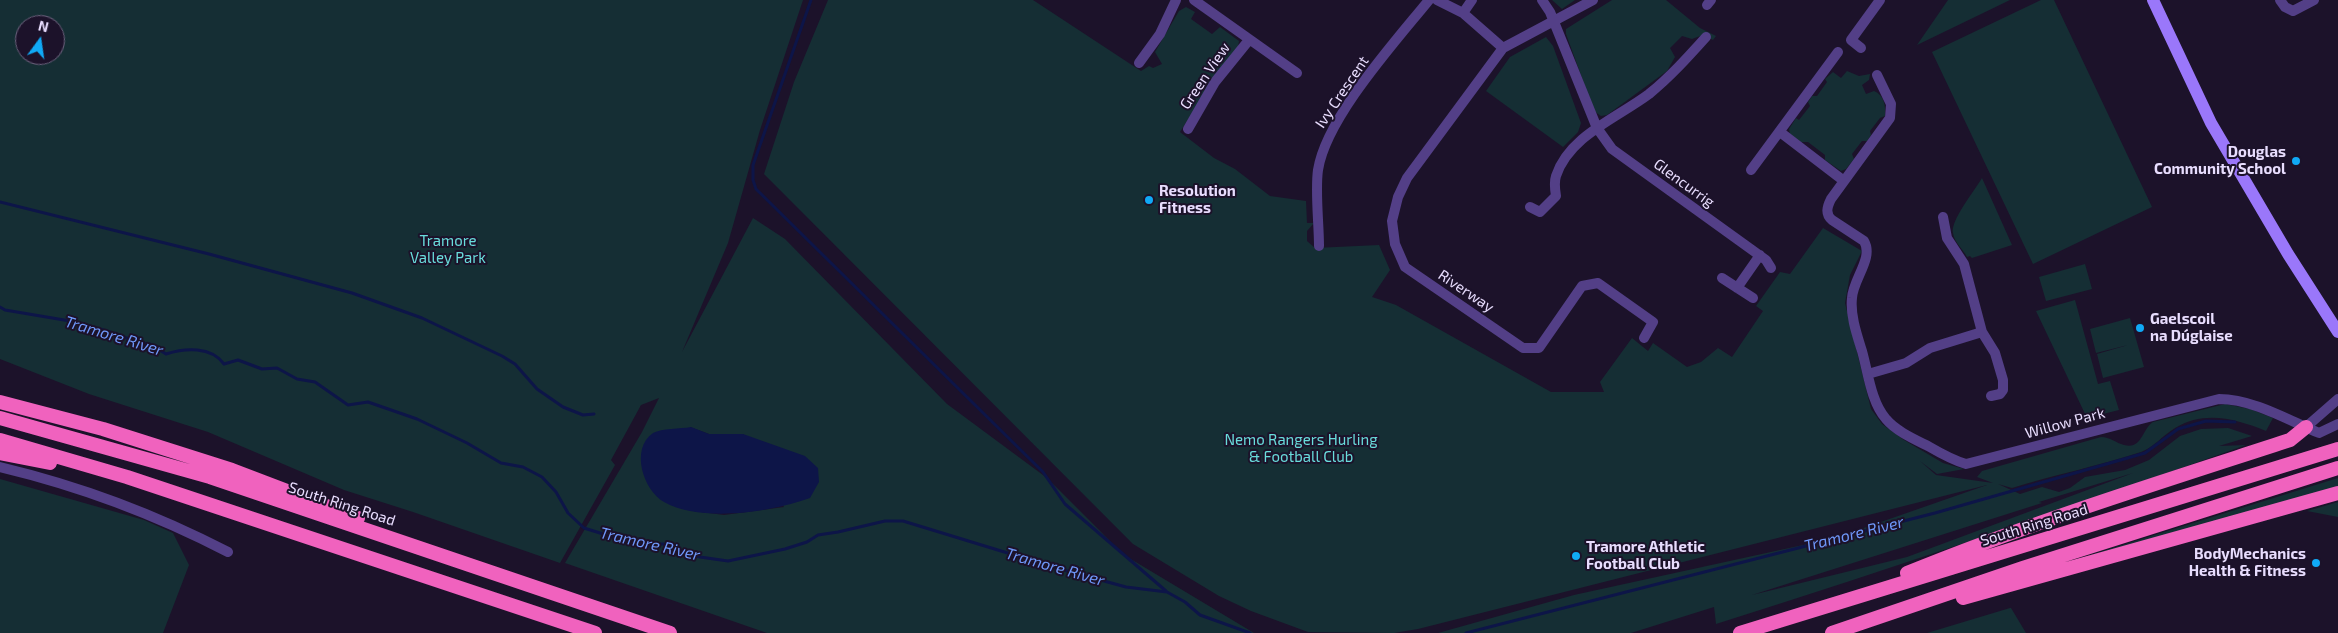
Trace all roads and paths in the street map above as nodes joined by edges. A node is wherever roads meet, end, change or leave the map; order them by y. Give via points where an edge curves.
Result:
1 (1176, 0) edge
2 (1194, 0) edge
3 (1429, 0) edge
4 (1437, 0) edge
5 (1472, 0) edge
6 (1542, 0) edge
7 (1593, 0) edge
8 (1880, 0) edge
9 (2153, 0) edge
10 (2280, 0) edge
11 (2314, 0) edge
12 (1463, 13) junction
13 (1554, 21) junction
14 (1706, 37) dead end
15 (1248, 40) junction
16 (1503, 48) junction
17 (1861, 48) dead end
18 (1838, 52) dead end
19 (1139, 63) dead end
20 (1297, 73) dead end
21 (1878, 75) dead end
22 (1597, 128) junction
23 (1188, 129) dead end
24 (1780, 132) junction
25 (1751, 170) dead end
26 (1844, 181) junction
27 (1530, 207) dead end
28 (1943, 217) dead end
29 (1319, 246) dead end
30 (1760, 255) junction
31 (1771, 268) dead end
32 (1722, 278) dead end
33 (1737, 288) junction
34 (1753, 298) dead end
35 (1982, 332) junction
36 (2338, 332) edge
37 (1644, 338) dead end
38 (1868, 374) junction
39 (1991, 396) dead end
40 (2338, 399) edge
41 (0, 402) edge
42 (1, 418) edge
43 (2338, 424) edge
44 (2306, 427) junction
45 (0, 440) edge
46 (2338, 449) edge
47 (0, 453) edge
48 (0, 467) edge
49 (2338, 468) edge
50 (127, 477) junction
51 (2338, 493) edge
52 (422, 548) junction
53 (228, 552) dead end
54 (1825, 606) junction
55 (1864, 622) junction
56 (595, 633) edge
57 (670, 633) edge
58 (1740, 633) edge
59 (1832, 633) edge

1 - 19 street via 1160,34
2 - 15 street, Green View
3 - 29 street, Ivy Crescent via 1330,132 1318,171
4 - 12 street
5 - 12 street
6 - 13 street, Glencurrig
7 - 13 street
8 - 17 street via 1851,40
9 - 36 main road via 2211,123 2293,263
10 - 11 street via 2285,7 2297,10
12 - 16 street
13 - 16 street
13 - 22 street, Glencurrig
14 - 22 street via 1675,71 1648,94
15 - 20 street, Green View
15 - 23 street, Green View via 1215,82
16 - 37 street, Riverway via 1407,178 1398,197 1392,221 1395,244 1405,267 1523,348 1539,348 1582,286 1598,283 1653,322
18 - 24 street
21 - 26 street via 1891,104 1890,118
22 - 27 street via 1571,150 1555,177 1556,196 1540,212
22 - 30 street, Glencurrig via 1612,149
24 - 25 street
24 - 26 street
26 - 38 street, Willow Park via 1828,204 1828,217 1864,241 1868,250 1855,283 1852,304
28 - 35 street via 1947,238 1964,265
30 - 31 street, Glencurrig
30 - 33 street
32 - 33 street
33 - 34 street
35 - 38 street via 1930,348 1906,363
35 - 39 street via 1995,354 2003,380 2000,394
38 - 44 street, Willow Park via 1886,420 1916,440 1966,464 2219,399 2252,405
40 - 44 street
41 - 52 highway via 104,429 232,470 337,508
42 - 52 highway, South Ring Road via 210,477
43 - 44 street, Willow Park via 2319,433
44 - 54 highway via 2290,440 1968,548
45 - 50 highway
46 - 54 highway, South Ring Road
47 - 50 highway
48 - 53 street via 116,500
49 - 55 highway
50 - 56 highway
51 - 55 highway via 1973,595
52 - 57 highway, South Ring Road
54 - 58 highway, South Ring Road
55 - 59 highway

